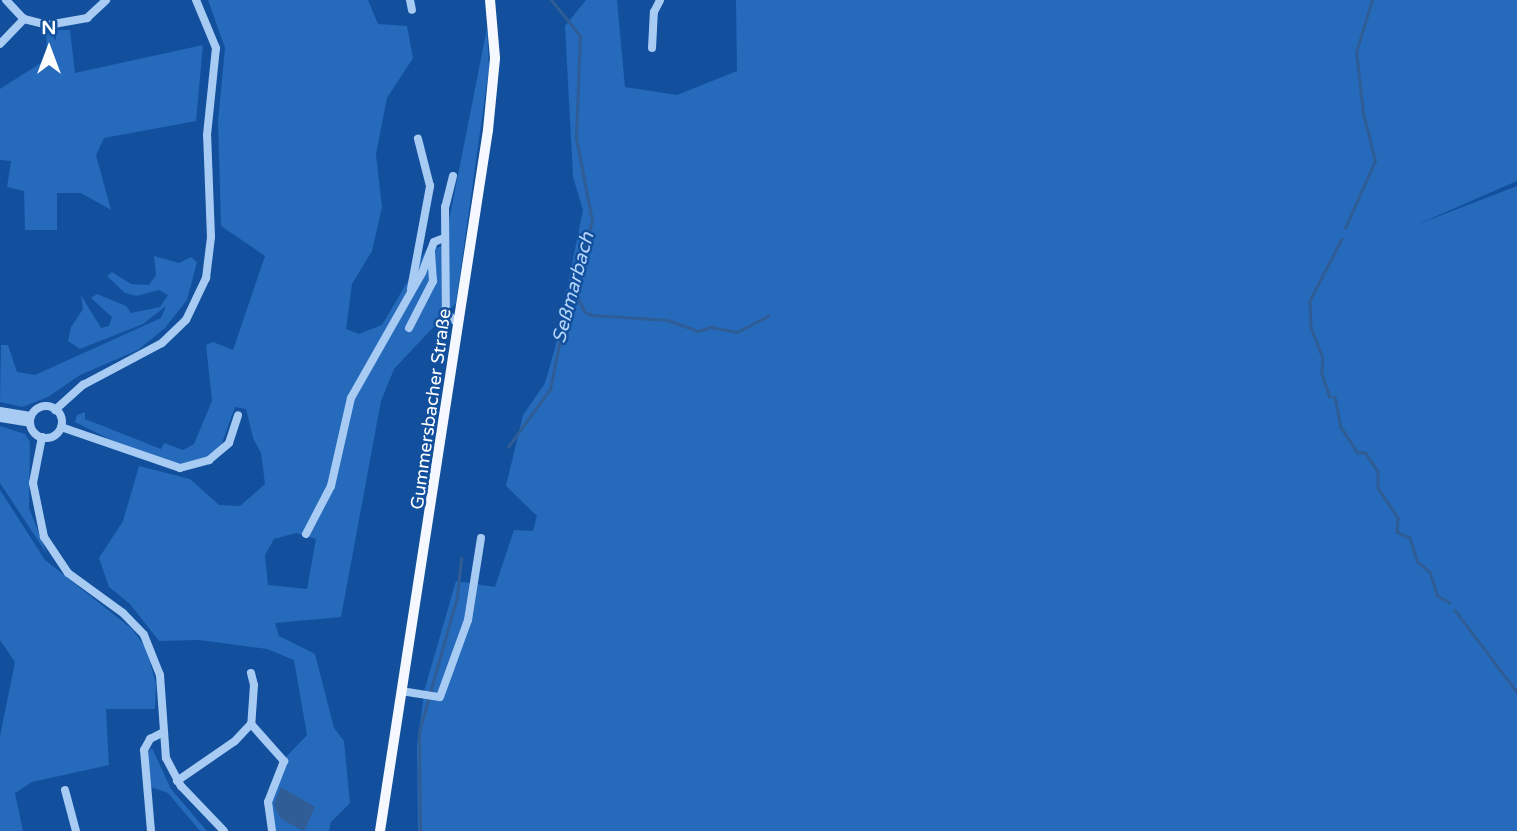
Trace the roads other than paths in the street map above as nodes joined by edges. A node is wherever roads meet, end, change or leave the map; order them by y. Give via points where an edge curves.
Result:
1 (6, 0) edge
2 (106, 0) edge
3 (195, 0) edge
4 (411, 0) edge
5 (490, 0) edge
6 (660, 0) edge
7 (412, 10) dead end
8 (24, 19) junction
9 (0, 44) edge
10 (652, 48) dead end
11 (418, 139) dead end
12 (453, 176) dead end
13 (444, 238) junction
14 (431, 251) junction
15 (411, 292) junction
16 (459, 325) junction
17 (409, 328) dead end
18 (55, 410) junction
19 (0, 411) edge
20 (238, 415) dead end
21 (0, 418) edge
22 (31, 420) junction
23 (61, 427) junction
24 (42, 437) junction
25 (306, 534) dead end
26 (481, 538) dead end
27 (251, 673) dead end
28 (401, 691) junction
29 (251, 724) junction
30 (162, 733) junction
31 (177, 781) junction
32 (65, 790) dead end
33 (76, 831) edge
34 (151, 831) edge
35 (224, 831) edge
36 (272, 831) edge
37 (380, 831) edge

1 - 8 street
2 - 8 street via 87,18 69,25
3 - 18 street via 216,48 207,135 211,237 206,278 186,320 162,343 83,385
4 - 7 street
5 - 16 main road, Gummersbacher Straße via 495,58
6 - 10 street via 654,12
8 - 9 street
11 - 15 street via 429,186
12 - 13 street
13 - 14 street via 436,240
13 - 16 street via 446,312
14 - 15 street
14 - 17 street via 433,281
15 - 25 street via 351,398 331,486
16 - 28 main road, Gummersbacher Straße
18 - 22 street via 44,407
18 - 23 street
19 - 22 street
20 - 23 street via 229,443 209,460 180,468
21 - 22 street
22 - 24 street
23 - 24 street via 53,436
24 - 30 street via 33,482 44,537 68,573 122,612 144,635 160,675
26 - 28 street via 468,620 440,696
27 - 29 street
28 - 37 main road, Gummersbacher Straße
29 - 31 street via 235,741
29 - 36 street via 284,761 268,802
30 - 31 street via 166,758
30 - 34 street via 144,750
31 - 35 street
32 - 33 street

